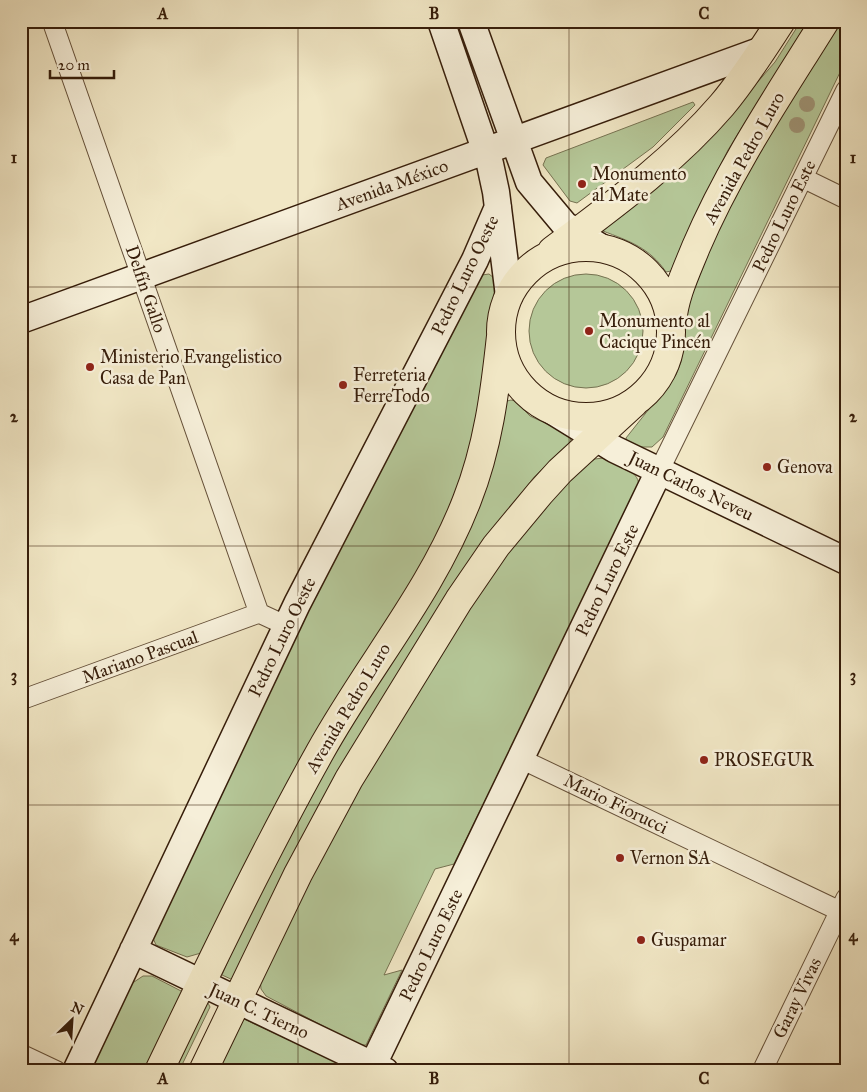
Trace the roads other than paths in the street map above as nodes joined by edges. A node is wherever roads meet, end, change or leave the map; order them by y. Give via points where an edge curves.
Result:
1 (52, 21) edge
2 (441, 21) edge
3 (472, 21) edge
4 (781, 21) edge
5 (825, 21) edge
6 (762, 50) junction
7 (846, 90) edge
8 (513, 141) junction
9 (486, 150) junction
10 (803, 178) junction
11 (846, 199) edge
12 (498, 207) junction
13 (575, 233) junction
14 (602, 248) junction
15 (535, 264) junction
16 (142, 276) junction
17 (509, 296) junction
18 (21, 320) edge
19 (672, 330) junction
20 (501, 336) junction
21 (634, 403) junction
22 (541, 404) junction
23 (595, 439) junction
24 (659, 471) junction
25 (846, 560) edge
26 (259, 613) junction
27 (287, 626) junction
28 (21, 700) edge
29 (521, 759) junction
30 (844, 908) edge
31 (133, 950) junction
32 (202, 983) junction
33 (237, 1000) junction
34 (21, 1054) edge
35 (376, 1069) edge
36 (57, 1071) edge
37 (76, 1071) edge
38 (159, 1071) edge
39 (203, 1071) edge
40 (762, 1071) edge

1 - 16 street, Delfín Gallo
2 - 9 main road
3 - 8 main road
4 - 6 main road
5 - 19 main road, Avenida Pedro Luro via 716,201 678,291
6 - 8 main road, Avenida México
6 - 13 main road via 734,90 687,142 648,177
7 - 10 street, Pedro Luro Este
8 - 9 main road, Avenida México
8 - 13 main road via 525,175 534,189
9 - 12 main road
9 - 16 main road, Avenida México
10 - 11 street
10 - 24 street, Pedro Luro Este
12 - 17 main road
12 - 27 main road, Pedro Luro Oeste via 475,260
13 - 14 main road
13 - 15 main road
14 - 15 main road via 559,251
14 - 19 main road via 629,258 651,277 666,302
15 - 17 main road
16 - 18 main road, Avenida México
16 - 26 street, Delfín Gallo
17 - 20 main road via 501,322
19 - 21 main road via 662,372 645,395
20 - 22 main road via 512,375
20 - 32 main road, Avenida Pedro Luro via 490,425 473,484 455,527 428,577 321,749
21 - 22 main road via 607,415 593,417 566,415
21 - 23 main road, Avenida Pedro Luro
22 - 23 main road, Juan Carlos Neveu
23 - 24 main road, Juan Carlos Neveu
23 - 33 main road, Avenida Pedro Luro via 540,493 496,546 459,600 366,749 298,874
24 - 25 main road, Juan Carlos Neveu
24 - 29 main road, Pedro Luro Este
26 - 27 street
26 - 28 street, Mariano Pascual
27 - 31 main road, Pedro Luro Oeste
29 - 30 street, Mario Fiorucci
29 - 35 main road, Pedro Luro Este
30 - 40 street, Garay Vivas
31 - 32 main road, Juan C. Tierno
31 - 37 main road, Pedro Luro Oeste
32 - 33 main road, Juan C. Tierno
32 - 38 main road, Avenida Pedro Luro
33 - 35 main road, Juan C. Tierno
33 - 39 main road, Avenida Pedro Luro
34 - 36 street

